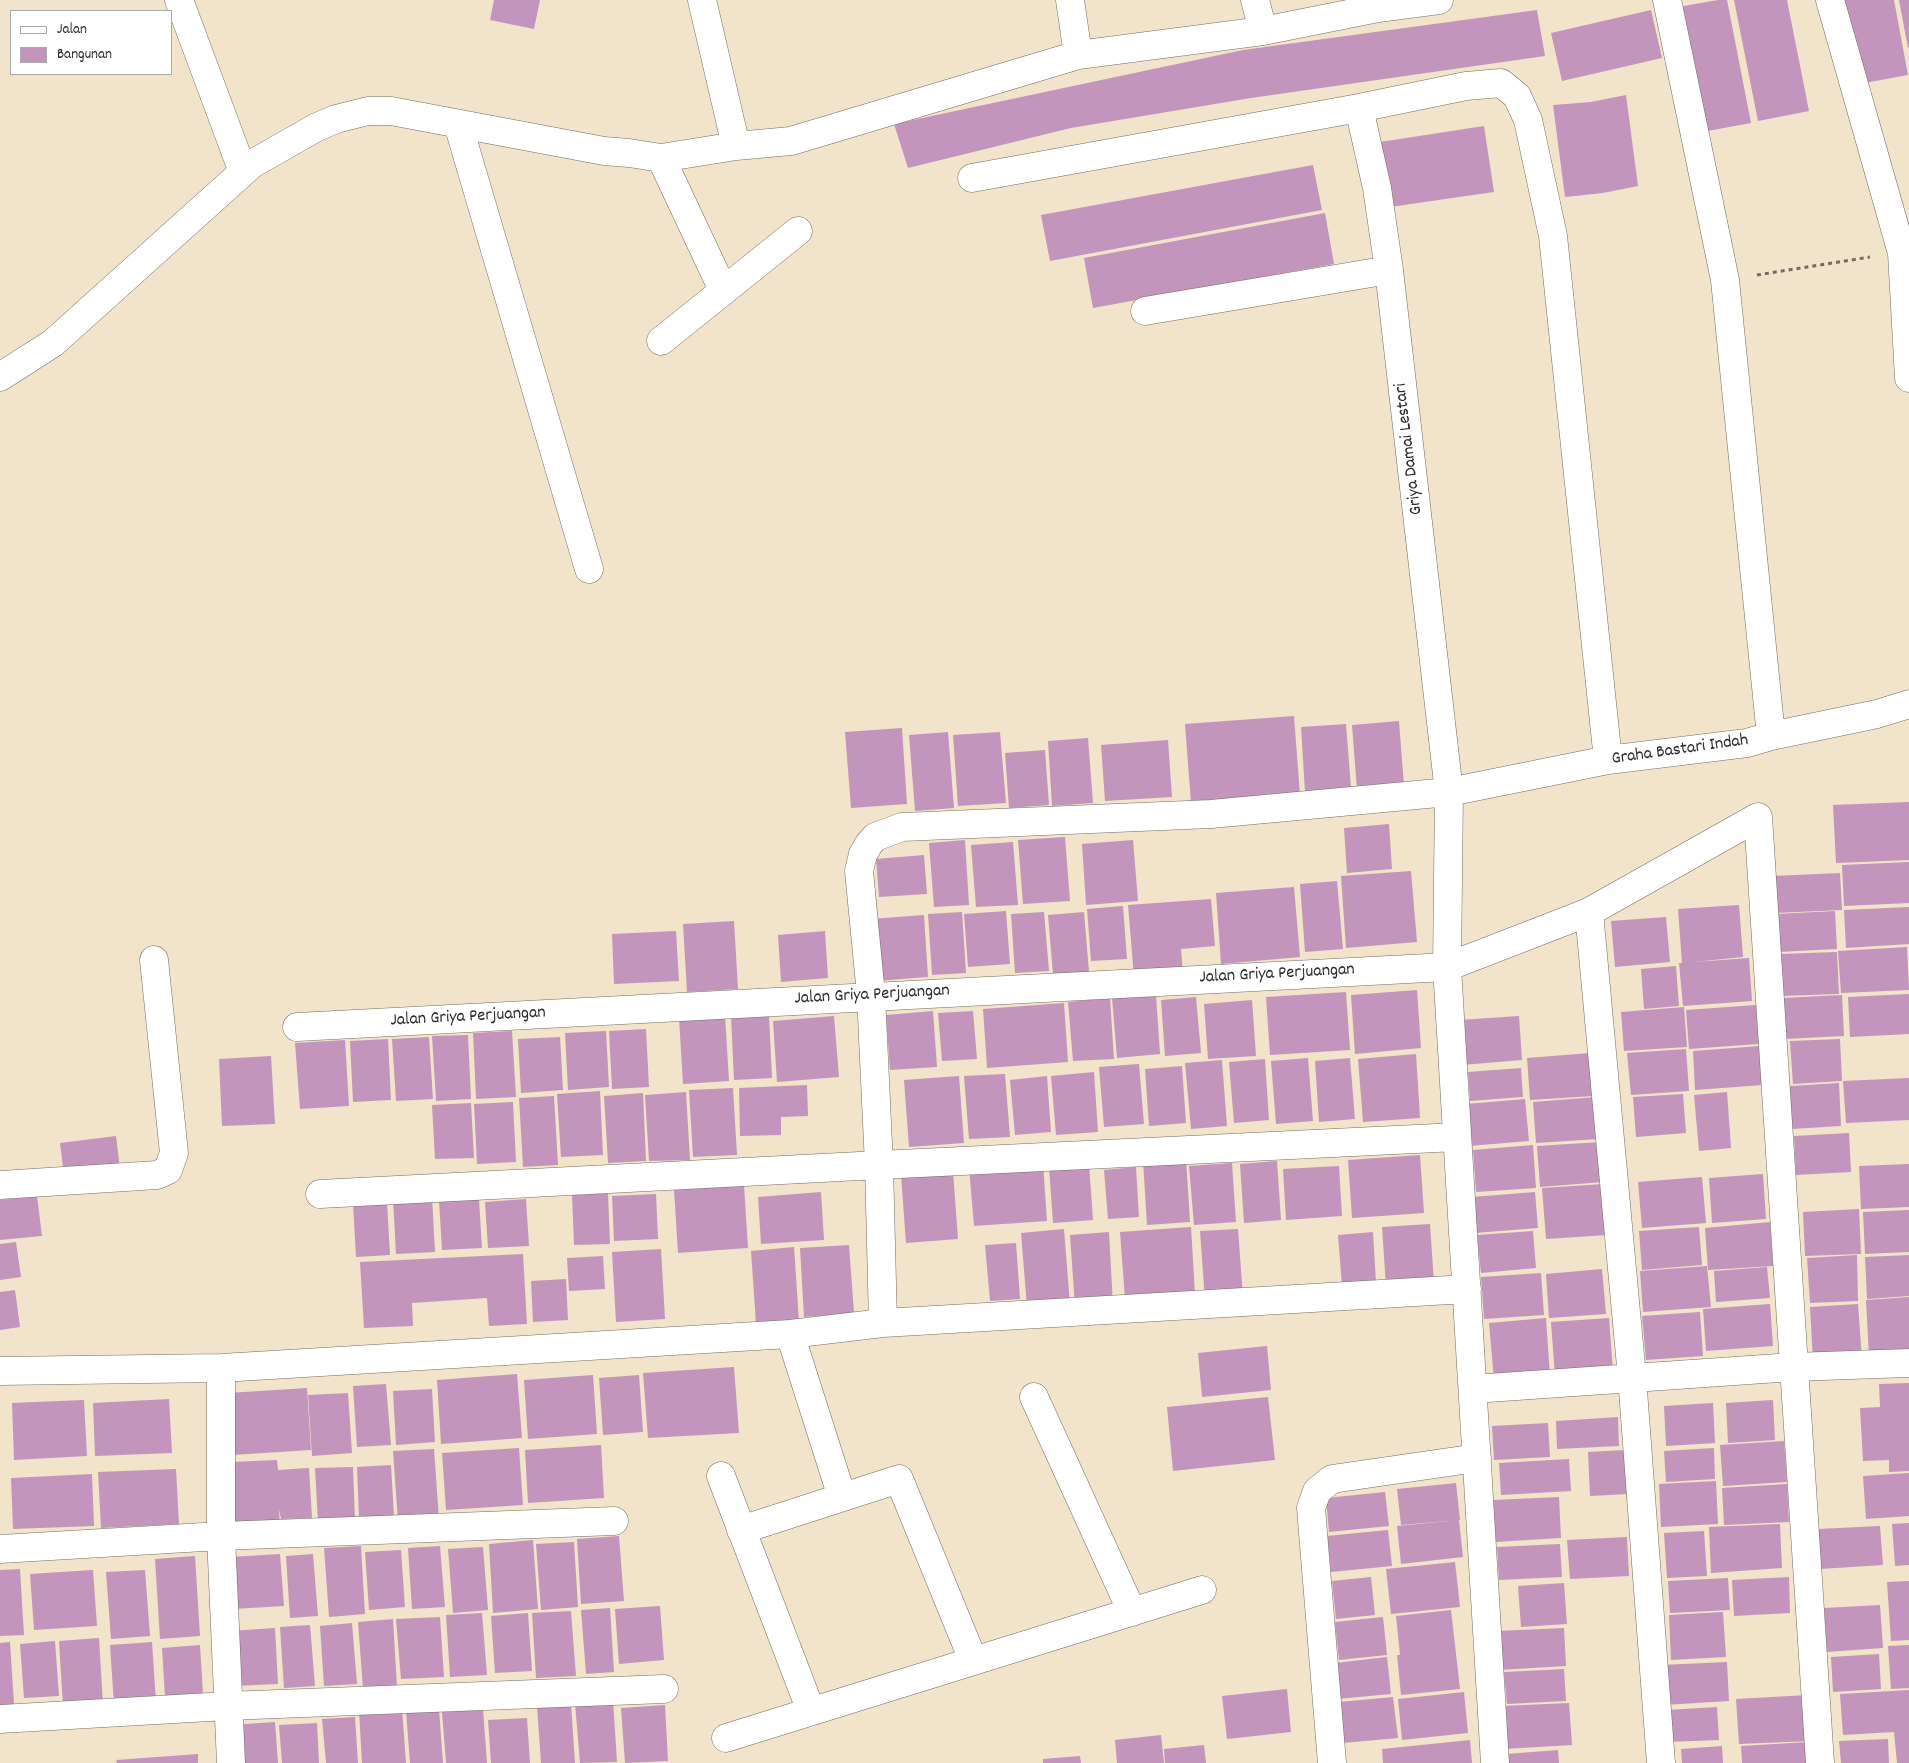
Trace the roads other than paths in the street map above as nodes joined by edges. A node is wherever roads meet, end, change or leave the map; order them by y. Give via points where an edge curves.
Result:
1 (179, 0) edge
2 (702, 0) edge
3 (1070, 0) edge
4 (1255, 0) edge
5 (1439, 0) edge
6 (1667, 0) edge
7 (1830, 0) edge
8 (1394, 3) edge
9 (1262, 31) junction
10 (1078, 55) junction
11 (1359, 108) junction
12 (458, 124) junction
13 (736, 146) junction
14 (661, 158) junction
15 (243, 172) junction
16 (972, 178) dead end
17 (798, 231) dead end
18 (1389, 270) junction
19 (724, 290) junction
20 (1145, 312) dead end
21 (661, 341) dead end
22 (0, 377) edge
23 (1909, 378) edge
24 (590, 569) dead end
25 (1909, 704) edge
26 (1771, 736) junction
27 (1608, 760) junction
28 (1449, 792) junction
29 (1589, 912) junction
30 (154, 960) dead end
31 (1447, 967) junction
32 (871, 996) junction
33 (297, 1027) dead end
34 (1457, 1137) junction
35 (879, 1165) junction
36 (0, 1185) edge
37 (320, 1194) dead end
38 (1467, 1289) junction
39 (883, 1323) junction
40 (790, 1334) junction
41 (1909, 1363) edge
42 (1793, 1367) junction
43 (221, 1368) junction
44 (0, 1371) edge
45 (1632, 1377) junction
46 (1472, 1389) junction
47 (1034, 1397) dead end
48 (1477, 1458) junction
49 (721, 1476) dead end
50 (842, 1497) junction
51 (614, 1521) dead end
52 (741, 1530) junction
53 (221, 1536) junction
54 (0, 1549) edge
55 (1202, 1590) dead end
56 (1132, 1612) junction
57 (973, 1660) junction
58 (664, 1690) dead end
59 (227, 1706) junction
60 (811, 1711) junction
61 (0, 1719) edge
62 (726, 1738) dead end
63 (231, 1763) edge
64 (1332, 1763) edge
65 (1495, 1763) edge
66 (1661, 1763) edge
67 (1820, 1763) edge

1 - 15 street
2 - 13 street
3 - 10 street
4 - 9 street
5 - 8 street
6 - 26 street via 1725,280
7 - 23 street via 1902,252
8 - 9 street
9 - 10 street
10 - 13 street via 791,141
11 - 16 street
11 - 18 street, Griya Damai Lestari via 1378,188
11 - 27 street via 1466,86 1501,83 1517,96 1528,120 1553,236
12 - 14 street via 604,151
12 - 15 street via 391,111 368,111 317,127
12 - 24 street
13 - 14 street
14 - 19 street
15 - 22 street via 53,343
17 - 19 street
18 - 20 street
18 - 28 street, Griya Damai Lestari
19 - 21 street
25 - 26 street, Graha Bastari Indah via 1877,714
26 - 27 street, Graha Bastari Indah via 1747,743
27 - 28 street, Graha Bastari Indah
28 - 31 street, Griya Damai Lestari
28 - 32 street, Graha Bastari Indah via 1211,814 902,828 875,837 863,854 860,870
29 - 31 street, Jalan Griya Perjuangan
29 - 42 street, Jalan Griya Perjuangan via 1758,817
29 - 45 street
30 - 36 street via 174,1152 168,1170 157,1175
31 - 32 street, Jalan Griya Perjuangan
31 - 34 street, Griya Damai Lestari
32 - 33 street, Jalan Griya Perjuangan
32 - 35 street, Graha Bastari Indah
34 - 35 street
34 - 38 street, Griya Damai Lestari
35 - 37 street
35 - 39 street, Graha Bastari Indah
38 - 39 street
38 - 46 street, Griya Damai Lestari
39 - 40 street
40 - 43 street
40 - 50 street
41 - 42 street
42 - 45 street
42 - 67 street
43 - 44 street
43 - 53 street
45 - 46 street
45 - 66 street
46 - 48 street, Griya Damai Lestari
47 - 56 street
48 - 64 street via 1332,1479 1317,1491 1311,1508
48 - 65 street, Griya Damai Lestari
49 - 52 street
50 - 52 street
50 - 57 street via 899,1479
51 - 53 street
52 - 60 street
53 - 54 street
53 - 59 street
55 - 56 street
56 - 57 street
57 - 60 street
58 - 59 street
59 - 61 street
59 - 63 street
60 - 62 street

